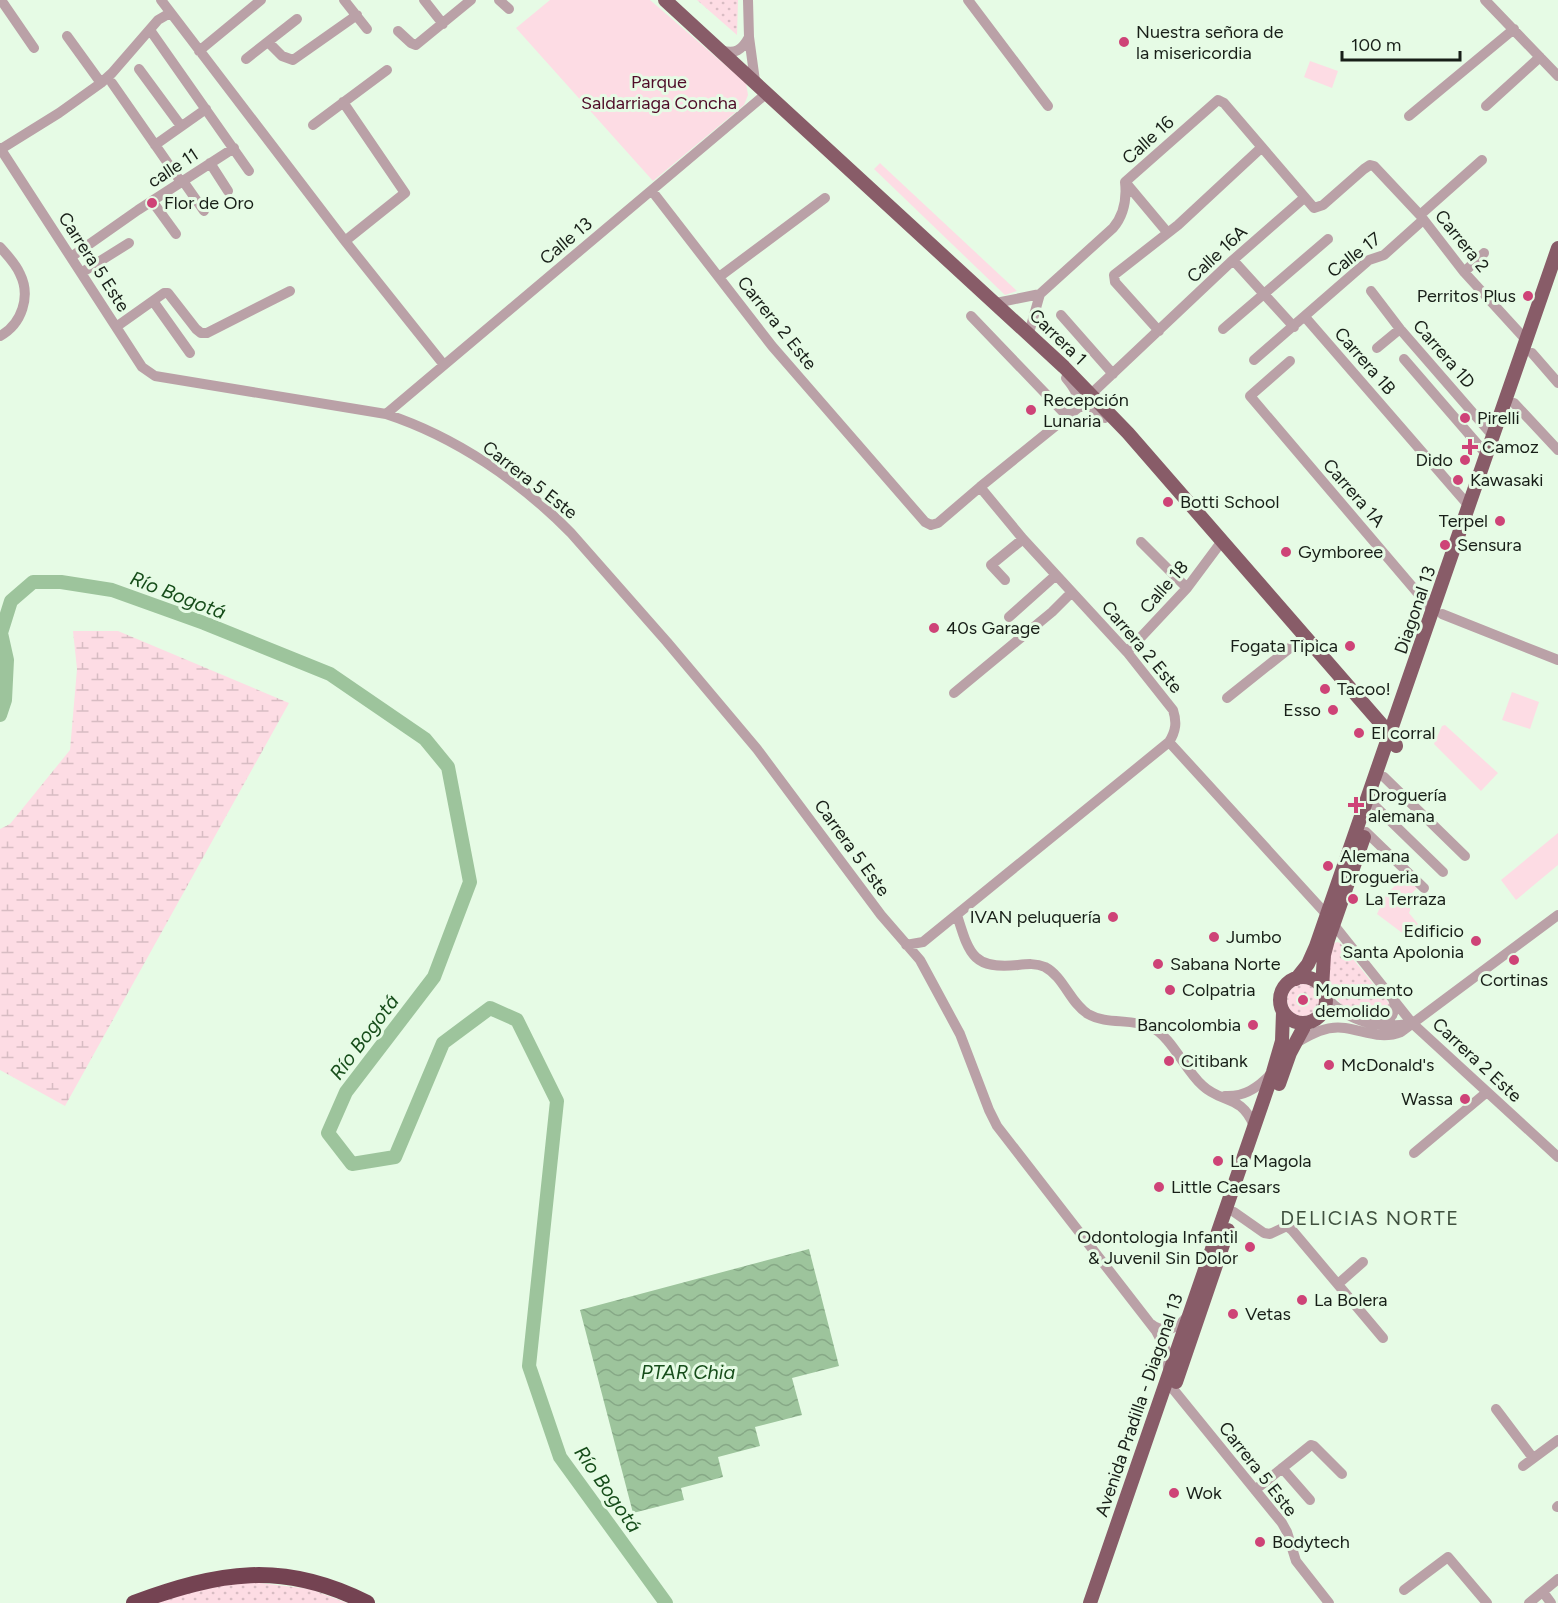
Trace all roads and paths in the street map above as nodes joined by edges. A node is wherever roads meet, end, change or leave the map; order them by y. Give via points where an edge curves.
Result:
1 (1, 0) edge
2 (160, 0) edge
3 (261, 0) edge
4 (344, 0) edge
5 (424, 0) edge
6 (471, 0) edge
7 (499, 0) edge
8 (665, 0) edge
9 (748, 0) edge
10 (968, 0) edge
11 (1485, 0) edge
12 (508, 9) dead end
13 (171, 13) junction
14 (357, 15) junction
15 (297, 19) dead end
16 (443, 24) junction
17 (367, 29) dead end
18 (1514, 29) junction
19 (150, 30) junction
20 (398, 31) dead end
21 (67, 36) dead end
22 (749, 37) junction
23 (268, 42) junction
24 (34, 48) dead end
25 (721, 50) junction
26 (199, 51) junction
27 (1540, 57) junction
28 (246, 59) dead end
29 (139, 69) dead end
30 (387, 70) dead end
31 (1558, 76) edge
32 (755, 81) junction
33 (106, 83) junction
34 (767, 93) junction
35 (343, 102) junction
36 (1048, 106) dead end
37 (1486, 106) dead end
38 (206, 109) junction
39 (1409, 116) dead end
40 (313, 125) dead end
41 (181, 126) junction
42 (154, 145) junction
43 (234, 148) junction
44 (1261, 148) junction
45 (0, 149) edge
46 (1482, 160) dead end
47 (210, 163) junction
48 (249, 171) dead end
49 (182, 182) junction
50 (1125, 182) junction
51 (228, 191) dead end
52 (652, 191) junction
53 (825, 198) dead end
54 (1304, 198) junction
55 (152, 201) junction
56 (204, 211) dead end
57 (1422, 217) junction
58 (1167, 232) junction
59 (176, 234) dead end
60 (1328, 239) dead end
61 (345, 241) junction
62 (129, 243) dead end
63 (0, 247) edge
64 (1558, 248) edge
65 (1484, 253) dead end
66 (71, 257) junction
67 (1233, 260) junction
68 (1464, 272) junction
69 (81, 273) junction
70 (1558, 276) edge
71 (719, 277) junction
72 (290, 291) dead end
73 (1371, 291) dead end
74 (1040, 294) junction
75 (1264, 294) junction
76 (153, 301) junction
77 (996, 303) junction
78 (1061, 315) dead end
79 (971, 316) dead end
80 (1305, 317) junction
81 (116, 327) junction
82 (1294, 327) junction
83 (1223, 329) dead end
84 (1400, 329) junction
85 (1159, 331) junction
86 (1029, 333) junction
87 (0, 336) edge
88 (1529, 346) junction
89 (1377, 348) dead end
90 (190, 353) dead end
91 (1404, 359) dead end
92 (1254, 360) dead end
93 (1290, 361) dead end
94 (444, 365) junction
95 (1064, 367) junction
96 (1113, 374) junction
97 (1558, 384) edge
98 (1090, 395) junction
99 (1514, 403) junction
100 (386, 414) junction
101 (1069, 414) junction
102 (1128, 433) junction
103 (1493, 436) junction
104 (1558, 450) edge
105 (1487, 454) junction
106 (980, 486) junction
107 (1469, 506) junction
108 (1023, 539) junction
109 (1222, 541) junction
110 (1142, 542) dead end
111 (1056, 574) junction
112 (1005, 580) dead end
113 (1187, 588) junction
114 (1072, 592) junction
115 (1437, 612) junction
116 (1009, 617) dead end
117 (1305, 636) junction
118 (1127, 652) junction
119 (1558, 660) edge
120 (954, 693) dead end
121 (1227, 698) dead end
122 (1393, 740) junction
123 (1169, 742) junction
124 (1384, 777) junction
125 (1375, 806) junction
126 (1366, 832) junction
127 (1465, 856) dead end
128 (1443, 872) dead end
129 (1424, 888) dead end
130 (957, 915) junction
131 (1558, 915) edge
132 (1331, 920) junction
133 (923, 942) junction
134 (906, 945) junction
135 (920, 960) junction
136 (1296, 978) junction
137 (1324, 992) junction
138 (1392, 999) junction
139 (1283, 1012) junction
140 (1306, 1023) junction
141 (1412, 1023) junction
142 (1377, 1024) junction
143 (1295, 1044) junction
144 (1273, 1072) junction
145 (1487, 1092) junction
146 (1221, 1096) junction
147 (1254, 1126) junction
148 (1414, 1153) dead end
149 (1558, 1157) edge
150 (1234, 1212) junction
151 (1363, 1262) dead end
152 (1338, 1284) junction
153 (1188, 1314) junction
154 (1149, 1323) junction
155 (1383, 1338) dead end
156 (1171, 1382) junction
157 (1496, 1409) dead end
158 (1558, 1440) edge
159 (1533, 1458) junction
160 (1523, 1466) dead end
161 (1282, 1468) junction
162 (1342, 1474) dead end
163 (1255, 1490) junction
164 (1310, 1500) dead end
165 (1558, 1579) edge
166 (1404, 1590) dead end
167 (1542, 1592) junction
168 (134, 1603) edge
169 (367, 1603) edge
170 (1090, 1603) edge
171 (1100, 1603) edge
172 (1329, 1603) edge
173 (1486, 1603) edge
174 (1529, 1603) edge
175 (1551, 1603) edge

1 - 24 street
2 - 13 street
3 - 26 street
4 - 14 street
5 - 16 street
6 - 16 street
7 - 12 street
8 - 25 main road, Carrera 1
9 - 22 street
10 - 36 street
11 - 18 street
13 - 19 street
13 - 26 street
14 - 17 street
14 - 23 street via 293,60 282,56
15 - 23 street
16 - 20 street via 416,45
18 - 27 street
18 - 39 street
19 - 33 street
19 - 38 street
21 - 33 street
22 - 25 street via 739,51
22 - 32 street
23 - 28 street
25 - 32 main road, Carrera 1
26 - 61 street
27 - 31 street
27 - 37 street
29 - 41 street
30 - 35 street
32 - 34 main road, Carrera 1
33 - 42 street
33 - 45 street
34 - 52 street, Calle 13
34 - 77 main road, Carrera 1
35 - 40 street
35 - 61 street via 405,192
38 - 41 street
38 - 43 street
41 - 42 street
42 - 49 street
43 - 47 street, calle 11
43 - 48 street
44 - 50 street, Calle 16 via 1218,100
44 - 54 street
44 - 58 street
45 - 66 street, Carrera 5 Este
46 - 57 street, Calle 17
47 - 49 street, calle 11
47 - 51 street
49 - 55 street, calle 11
49 - 56 street
50 - 58 street
50 - 74 street, Calle 16 via 1125,205 1118,222
52 - 71 street, Carrera 2 Este
52 - 94 street, Calle 13
53 - 71 street
54 - 57 street, Carrera 2 via 1318,208 1370,165
54 - 67 street, Calle 16A
55 - 59 street
55 - 66 street, calle 11
57 - 68 street, Carrera 2
57 - 80 street, Calle 17 via 1384,255 1369,260
58 - 85 street via 1113,277
60 - 75 street
61 - 94 street
62 - 69 street
63 - 87 street via 19,272 25,292 20,315
64 - 88 main road, Diagonal 13
65 - 68 street
66 - 69 street, Carrera 5 Este
67 - 75 street
67 - 85 street, Calle 16A
68 - 88 street, Carrera 2
69 - 81 street, Carrera 5 Este
70 - 88 main road, Diagonal 13
71 - 106 street, Carrera 2 Este via 772,346 925,522 938,524
72 - 76 street via 207,333 196,329 168,293
73 - 84 street, Carrera 1D
74 - 77 street
74 - 86 street
75 - 82 street
75 - 83 street
76 - 81 street
76 - 90 street
77 - 86 main road, Carrera 1
78 - 96 street
79 - 101 street
80 - 82 street
80 - 107 street, Carrera 1B
81 - 100 street, Carrera 5 Este via 142,367 155,376
82 - 92 street
84 - 89 street
84 - 103 street, Carrera 1D
85 - 96 street, Calle 16A
86 - 95 main road, Carrera 1
88 - 97 street, Carrera 2
88 - 99 main road, Diagonal 13
88 - 103 main road, Diagonal 13
91 - 105 street
93 - 115 street, Carrera 1A via 1250,396
94 - 100 street, Calle 13
95 - 98 main road, Carrera 1
95 - 101 street via 1066,379 1077,395 1077,404
96 - 98 street, Calle 16A
98 - 102 main road, Carrera 1
99 - 104 street
99 - 115 main road, Diagonal 13
100 - 134 street, Carrera 5 Este via 472,454 536,500 572,533 757,749
101 - 102 street via 1079,407 1091,407
101 - 106 street
102 - 109 main road, Carrera 1
103 - 105 main road, Diagonal 13
105 - 107 main road, Diagonal 13
106 - 108 street, Carrera 2 Este
107 - 115 main road, Diagonal 13
108 - 111 street, Carrera 2 Este
108 - 112 street via 992,565
109 - 113 street, Calle 18
109 - 117 main road, Carrera 1
110 - 113 street
111 - 114 street, Carrera 2 Este
111 - 116 street
113 - 118 street, Calle 18
114 - 118 street, Carrera 2 Este
114 - 120 street
115 - 119 street, Carrera 1A
115 - 122 main road, Diagonal 13
117 - 121 street
117 - 122 main road, Carrera 1
118 - 123 street, Carrera 2 Este via 1173,710 1176,728
122 - 124 main road, Diagonal 13
122 - 132 main road, Diagonal 13
123 - 130 street
123 - 132 street, Carrera 2 Este
124 - 125 main road, Diagonal 13
124 - 127 street
125 - 126 main road, Diagonal 13
125 - 128 street
126 - 129 street
126 - 132 main road, Diagonal 13
130 - 133 street
130 - 146 street via 968,947 979,960 998,967 1038,965 1051,972 1090,1015 1152,1027 1202,1085
131 - 141 street
132 - 136 main road, Diagonal 13
132 - 137 main road, Diagonal 13 via 1324,955
132 - 138 street, Carrera 2 Este
133 - 134 street
133 - 135 street
134 - 135 street, Carrera 5 Este
135 - 154 street, Carrera 5 Este via 964,1043 997,1126
136 - 137 main road via 1310,978
136 - 139 main road via 1281,992
137 - 140 main road via 1321,1014
137 - 142 street via 1343,1013
138 - 141 street, Carrera 2 Este
138 - 142 street via 1392,1015
139 - 140 main road via 1290,1020
139 - 144 main road, Avenida Pradilla - Diagonal 13 via 1282,1041
140 - 143 main road, Avenida Pradilla - Diagonal 13
141 - 142 street
141 - 143 street via 1401,1032 1386,1036 1327,1029
141 - 145 street, Carrera 2 Este
143 - 150 main road, Avenida Pradilla - Diagonal 13
144 - 146 street via 1253,1090
144 - 147 main road, Avenida Pradilla - Diagonal 13
145 - 148 street
145 - 149 street, Carrera 2 Este
146 - 147 street via 1240,1105
147 - 153 main road, Avenida Pradilla - Diagonal 13
150 - 152 street via 1264,1233 1287,1226
150 - 156 main road, Avenida Pradilla - Diagonal 13
151 - 152 street
152 - 155 street
153 - 154 street via 1175,1328 1166,1330
153 - 156 main road, Avenida Pradilla - Diagonal 13
154 - 156 street via 1163,1341
156 - 163 street, Carrera 5 Este
156 - 170 main road, Avenida Pradilla - Diagonal 13
156 - 171 main road, Avenida Pradilla - Diagonal 13
157 - 159 street
158 - 159 street
159 - 160 street
161 - 162 street via 1311,1445
161 - 163 street
161 - 164 street
163 - 172 street, Carrera 5 Este via 1282,1523 1296,1561
165 - 167 street
166 - 173 street via 1448,1557
167 - 174 street
167 - 175 street
168 - 169 highway via 211,1579 270,1575 317,1582

